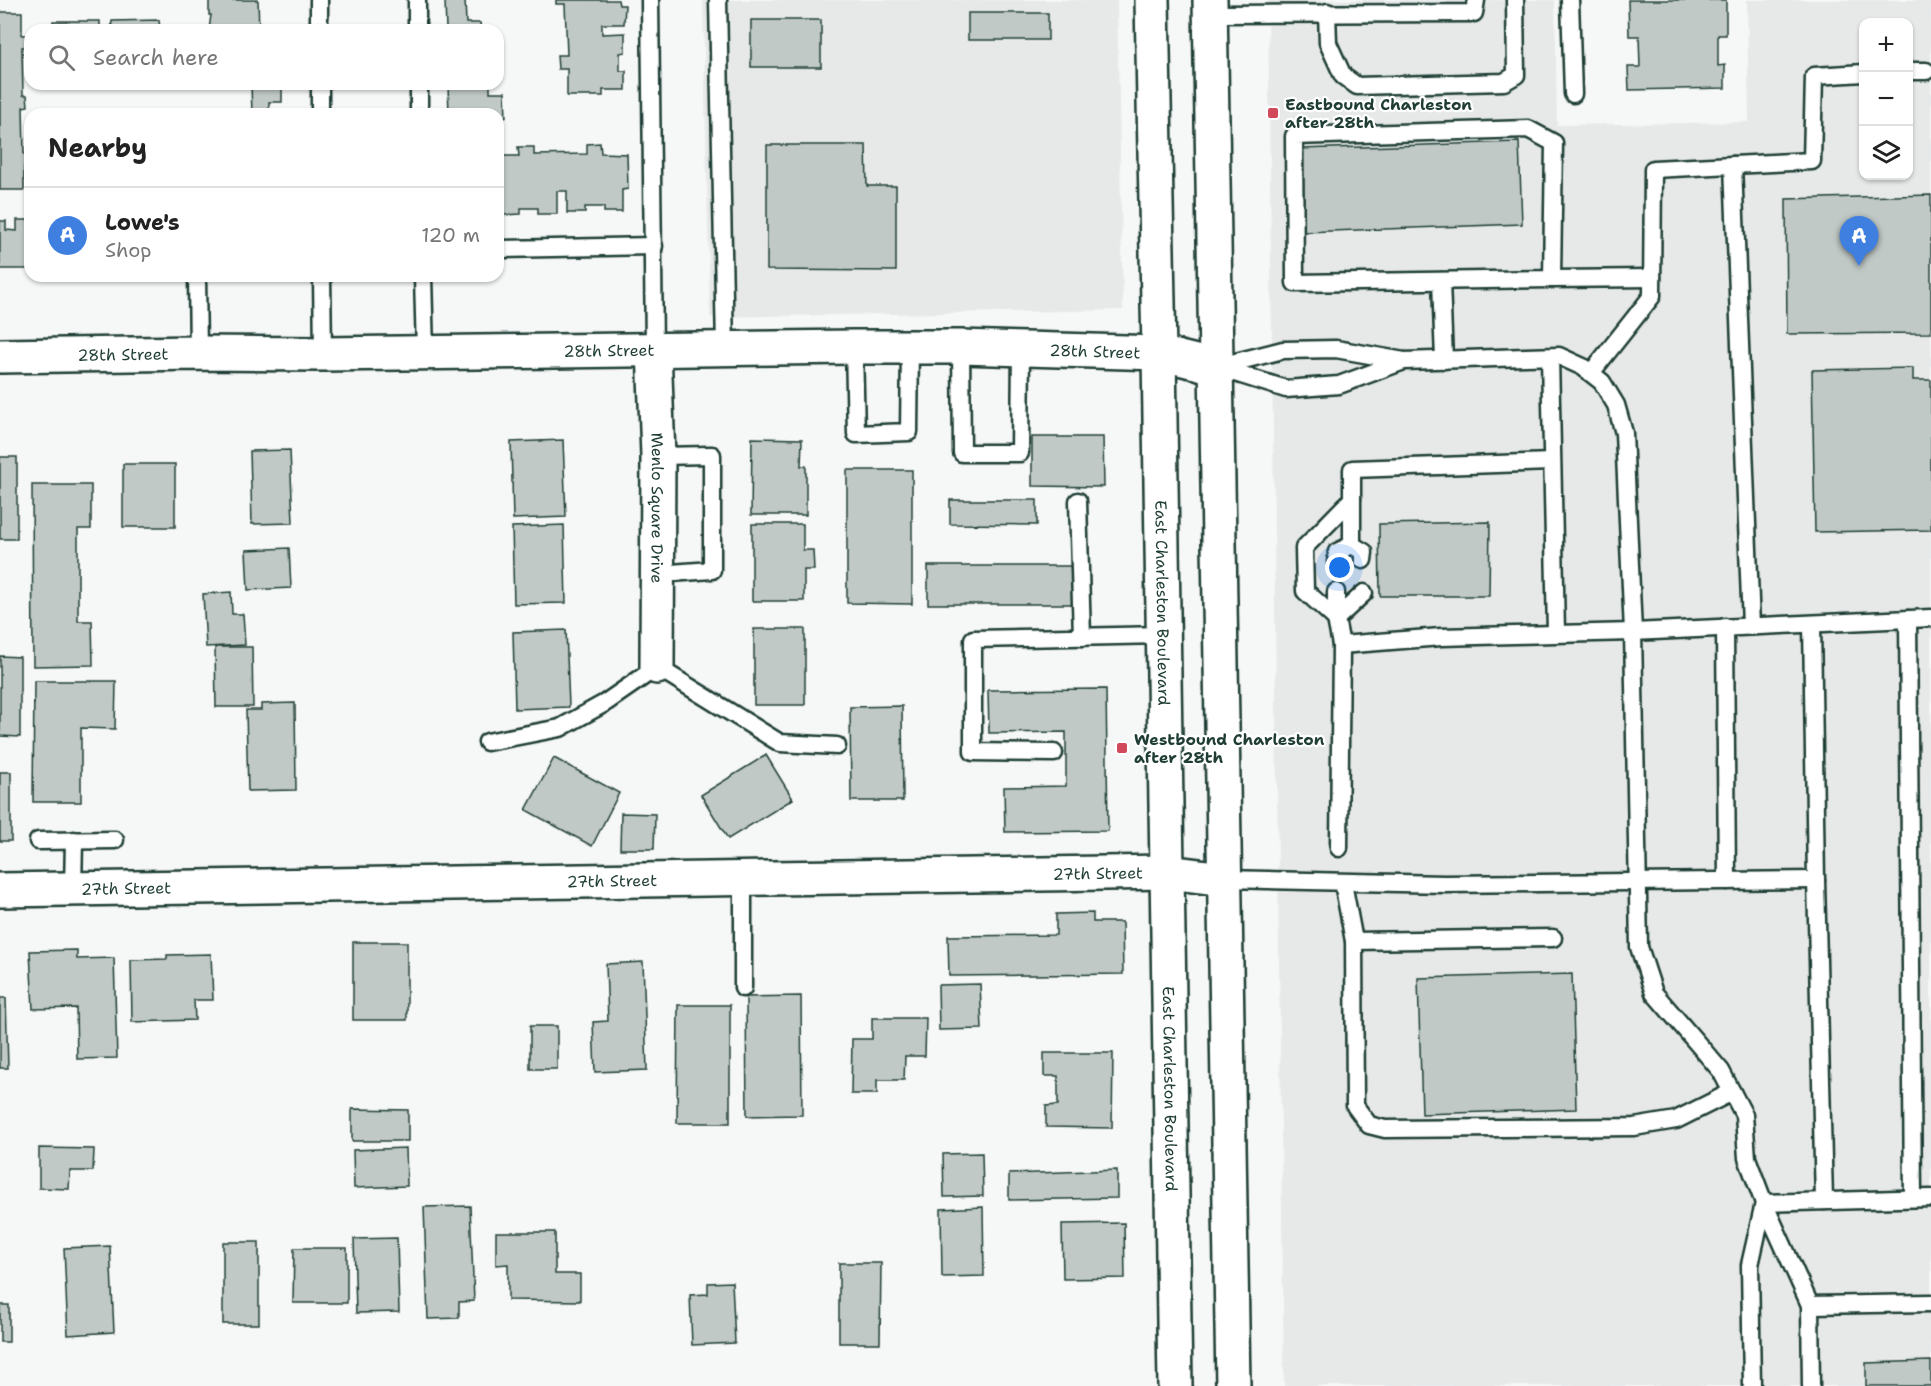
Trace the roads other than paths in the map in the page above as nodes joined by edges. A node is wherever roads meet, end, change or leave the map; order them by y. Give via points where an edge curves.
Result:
1 (319, 0) edge
2 (417, 0) edge
3 (650, 0) edge
4 (718, 0) edge
5 (1152, 0) edge
6 (1476, 0) edge
7 (1515, 0) edge
8 (1570, 0) edge
9 (1282, 6) edge
10 (1210, 7) edge
11 (1327, 12) junction
12 (319, 24) edge
13 (417, 24) edge
14 (1913, 71) edge
15 (1926, 71) dead end
16 (1859, 74) edge
17 (320, 90) edge
18 (419, 90) edge
19 (1572, 93) dead end
20 (320, 108) edge
21 (419, 108) edge
22 (1733, 165) junction
23 (654, 246) junction
24 (504, 249) edge
25 (1652, 278) junction
26 (1552, 279) junction
27 (1441, 281) junction
28 (197, 282) edge
29 (322, 282) edge
30 (423, 282) edge
31 (854, 347) junction
32 (910, 347) junction
33 (961, 347) junction
34 (1021, 348) junction
35 (654, 349) junction
36 (725, 350) junction
37 (198, 353) junction
38 (425, 353) junction
39 (1159, 353) junction
40 (323, 354) junction
41 (0, 356) edge
42 (1550, 357) junction
43 (1444, 360) junction
44 (1404, 361) junction
45 (1216, 367) junction
46 (1591, 373) junction
47 (658, 456) junction
48 (1551, 462) junction
49 (1352, 499) junction
50 (1078, 501) dead end
51 (1352, 546) junction
52 (1363, 560) dead end
53 (1336, 562) dead end
54 (657, 574) junction
55 (1336, 592) dead end
56 (1364, 593) dead end
57 (1931, 618) edge
58 (1336, 619) junction
59 (1908, 619) junction
60 (1812, 624) junction
61 (1751, 626) junction
62 (1725, 627) junction
63 (1556, 632) junction
64 (1633, 632) junction
65 (1164, 635) junction
66 (1082, 637) junction
67 (1341, 645) junction
68 (657, 667) junction
69 (487, 742) dead end
70 (837, 746) dead end
71 (1054, 753) dead end
72 (74, 840) junction
73 (115, 840) dead end
74 (38, 841) dead end
75 (1339, 848) dead end
76 (1168, 872) junction
77 (743, 878) junction
78 (1224, 879) junction
79 (1816, 880) junction
80 (1727, 881) junction
81 (1343, 883) junction
82 (1637, 883) junction
83 (73, 888) junction
84 (0, 890) edge
85 (1553, 938) dead end
86 (1354, 941) junction
87 (743, 988) dead end
88 (1732, 1092) junction
89 (1913, 1198) junction
90 (1931, 1198) edge
91 (1824, 1201) junction
92 (1764, 1203) junction
93 (1931, 1303) edge
94 (1810, 1305) junction
95 (1175, 1386) edge
96 (1233, 1386) edge
97 (1752, 1386) edge
98 (1811, 1386) edge

1 - 12 lane
2 - 13 lane
3 - 23 lane
4 - 36 lane
5 - 39 street, East Charleston Boulevard
6 - 11 lane via 1474,13
7 - 11 lane via 1516,75 1504,82 1357,86 1342,76 1328,43
8 - 19 lane
9 - 10 lane
9 - 11 lane
10 - 45 street
14 - 15 lane
16 - 22 lane via 1814,76 1812,161
17 - 20 lane
18 - 21 lane
22 - 25 lane via 1653,169
22 - 61 lane
23 - 24 lane
23 - 35 lane
25 - 26 lane
25 - 46 lane via 1652,296
26 - 27 lane
26 - 27 lane via 1554,143 1528,129 1294,136 1295,283
27 - 43 lane
28 - 37 lane
29 - 40 lane
30 - 38 lane
31 - 32 street, 28th Street
31 - 32 lane via 856,434 909,432
31 - 36 street, 28th Street
32 - 33 street, 28th Street
33 - 34 street, 28th Street
33 - 34 lane via 962,453 1020,453
34 - 39 street, 28th Street
35 - 36 street, 28th Street
35 - 38 street, 28th Street
35 - 47 street, Menlo Square Drive
37 - 40 street, 28th Street
37 - 41 street, 28th Street
38 - 40 street, 28th Street
39 - 45 street, 28th Street
39 - 65 street, East Charleston Boulevard
42 - 43 lane
42 - 46 lane via 1559,356
42 - 48 lane
43 - 44 lane
44 - 45 lane via 1336,349 1283,350
44 - 45 lane via 1339,385 1286,389
45 - 78 street
46 - 64 lane via 1602,382 1616,405 1624,433
47 - 54 street, Menlo Square Drive
47 - 54 lane via 712,455 712,570
48 - 49 lane via 1352,469
48 - 63 lane
49 - 51 lane
49 - 58 lane via 1304,548 1305,591
50 - 66 lane
51 - 52 lane via 1364,552
51 - 53 lane via 1337,552
54 - 68 street, Menlo Square Drive
55 - 58 lane
56 - 58 lane
57 - 59 lane
58 - 67 lane
59 - 60 lane
59 - 89 lane
60 - 61 lane
60 - 79 lane
61 - 62 lane
62 - 64 lane
62 - 80 lane
63 - 64 lane
63 - 67 lane
64 - 82 lane
65 - 66 lane
65 - 76 street, East Charleston Boulevard
66 - 71 lane via 973,639 973,752
67 - 75 lane
68 - 69 lane via 605,704 560,728
68 - 70 lane via 780,743
72 - 73 lane
72 - 74 lane
72 - 83 lane
76 - 77 street, 27th Street
76 - 78 street, 27th Street
76 - 95 street, East Charleston Boulevard
77 - 83 street, 27th Street
77 - 87 lane
78 - 81 lane
78 - 96 street
79 - 80 lane
79 - 91 lane
80 - 82 lane
81 - 82 lane
81 - 86 lane
82 - 88 lane via 1639,947 1654,993 1721,1071
83 - 84 street, 27th Street
85 - 86 lane
86 - 88 lane via 1354,1106 1369,1125 1385,1129 1634,1127 1676,1120
88 - 92 lane via 1744,1115 1747,1158
89 - 90 lane
89 - 91 lane
91 - 92 lane
92 - 94 lane
92 - 97 lane via 1750,1265
93 - 94 lane
94 - 98 lane

